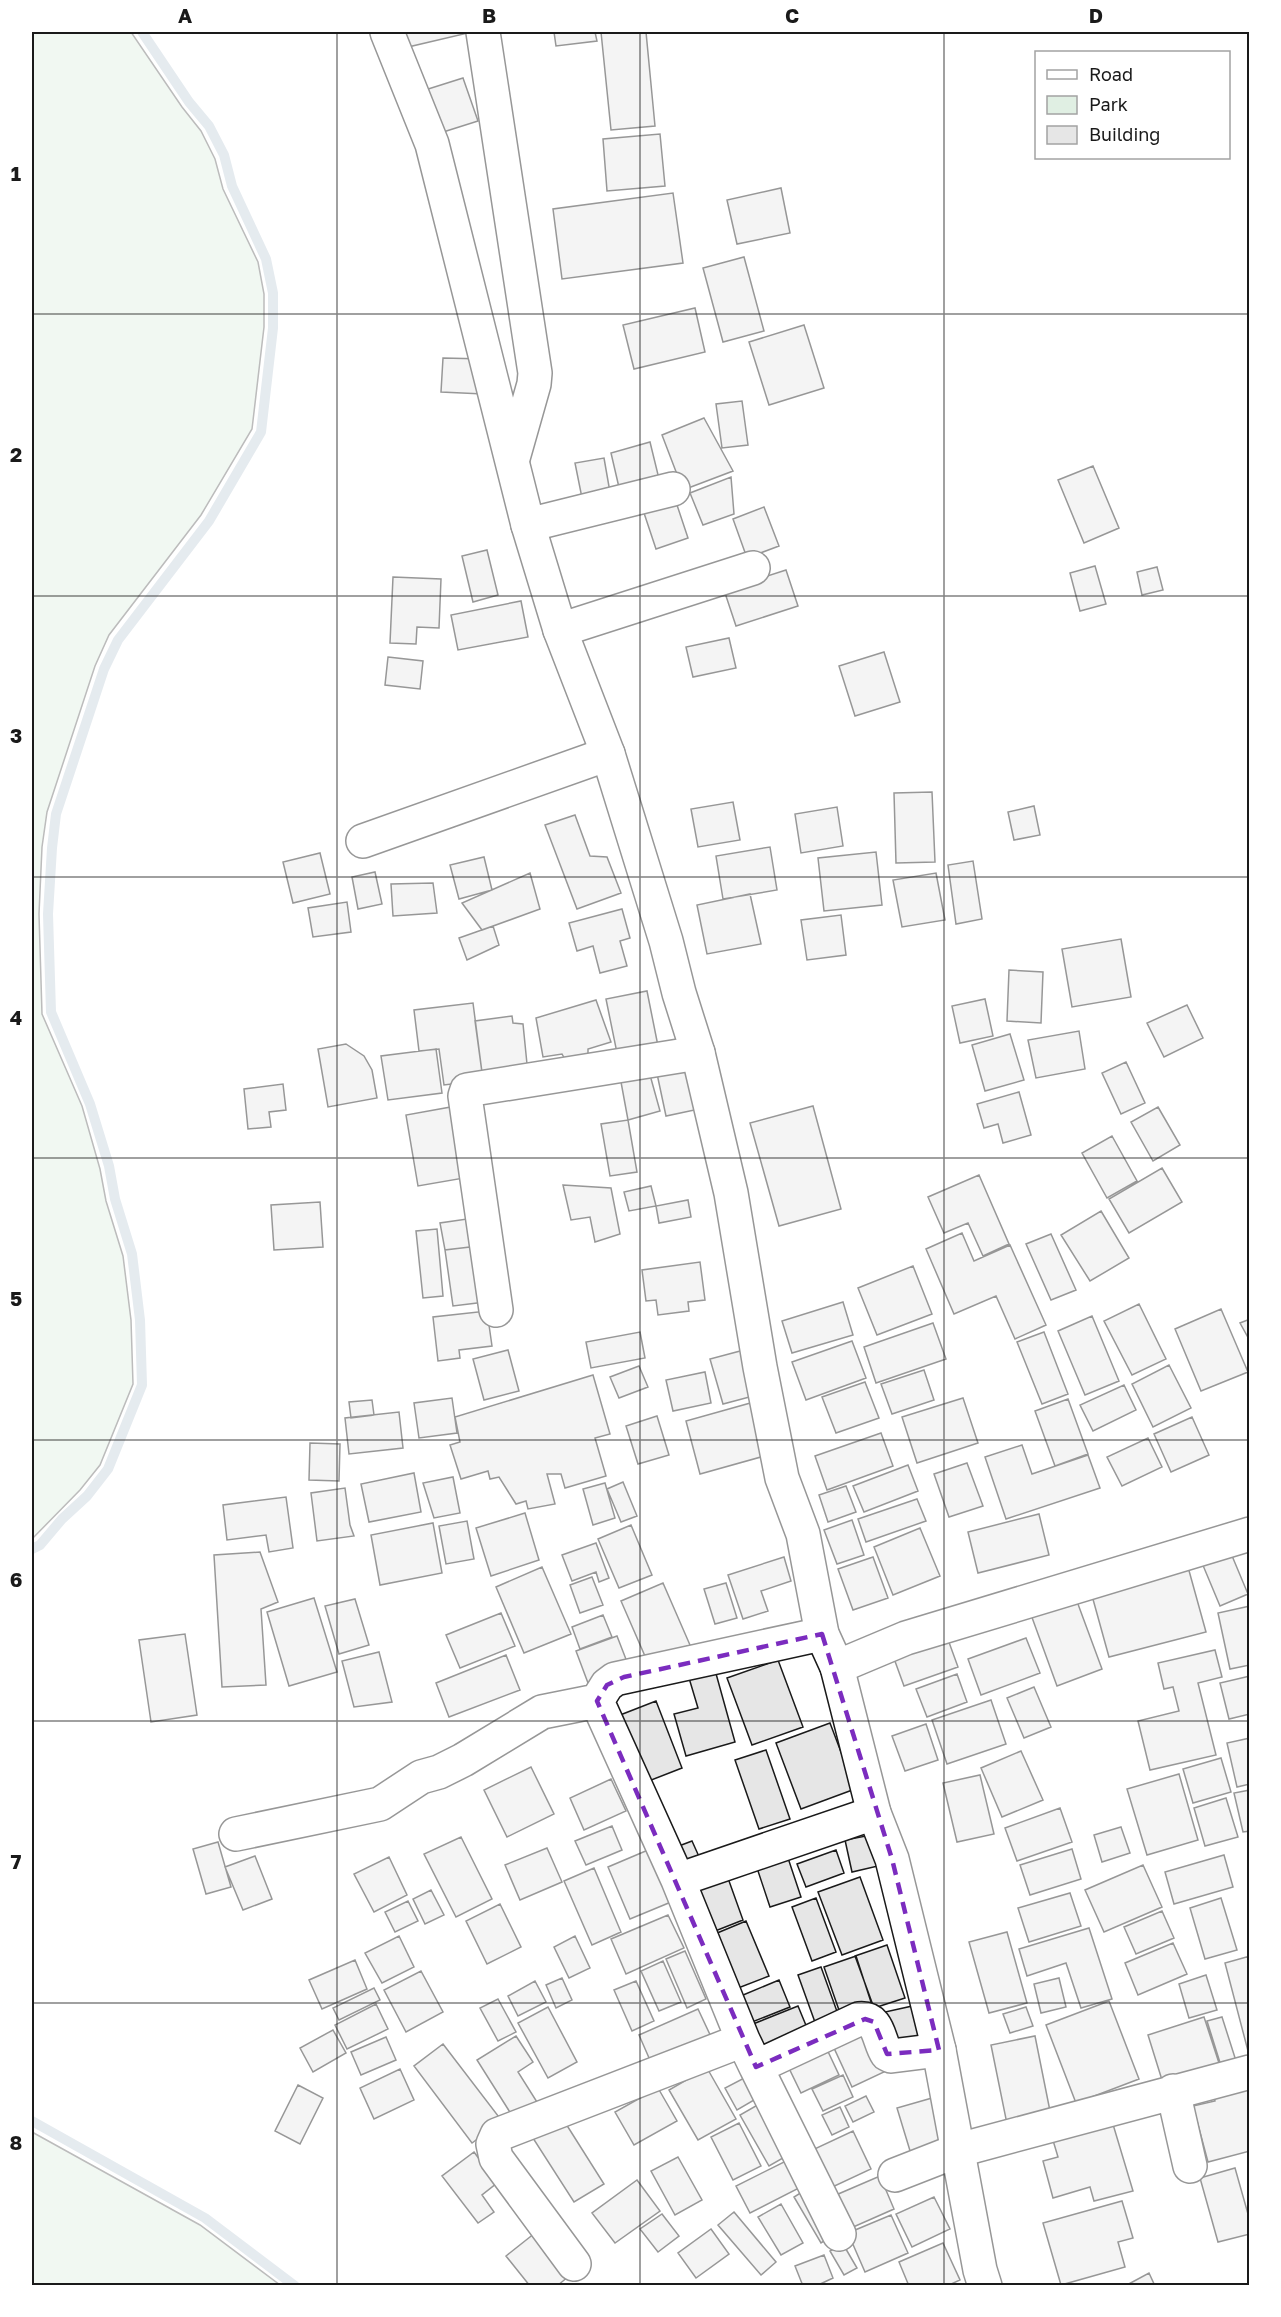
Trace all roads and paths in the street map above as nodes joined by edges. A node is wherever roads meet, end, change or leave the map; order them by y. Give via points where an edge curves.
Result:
1 (387, 32) edge
2 (483, 32) edge
3 (513, 458) junction
4 (673, 489) dead end
5 (528, 525) junction
6 (753, 568) dead end
7 (560, 630) junction
8 (608, 754) junction
9 (363, 841) dead end
10 (698, 1053) junction
11 (496, 1310) dead end
12 (1250, 1534) edge
13 (822, 1634) junction
14 (837, 1668) junction
15 (597, 1701) junction
16 (874, 1813) junction
17 (236, 1834) dead end
18 (678, 1880) junction
19 (939, 2050) junction
20 (749, 2053) junction
21 (1250, 2072) edge
22 (1173, 2091) junction
23 (959, 2150) junction
24 (1190, 2166) dead end
25 (895, 2175) dead end
26 (839, 2234) dead end
27 (574, 2264) dead end
28 (985, 2286) edge

1 - 3 street via 432,144
2 - 3 street via 535,373
3 - 5 street
4 - 5 street
5 - 7 street
6 - 7 street
7 - 8 street
8 - 9 street
8 - 10 street
10 - 11 street via 467,1090
10 - 13 street via 731,1193 782,1478 803,1534
12 - 14 street via 906,1638
13 - 14 street
13 - 15 street via 615,1679
14 - 16 street
15 - 17 street via 542,1712 463,1760 421,1777 380,1804
15 - 18 street
16 - 18 street
16 - 19 street via 892,1858
18 - 20 street
19 - 20 street via 891,2056 885,2051 875,2024 865,2019
19 - 23 street
20 - 26 street
20 - 27 street via 497,2135 493,2144 496,2158
21 - 22 street
22 - 23 street
22 - 24 street
23 - 25 street
23 - 28 street

